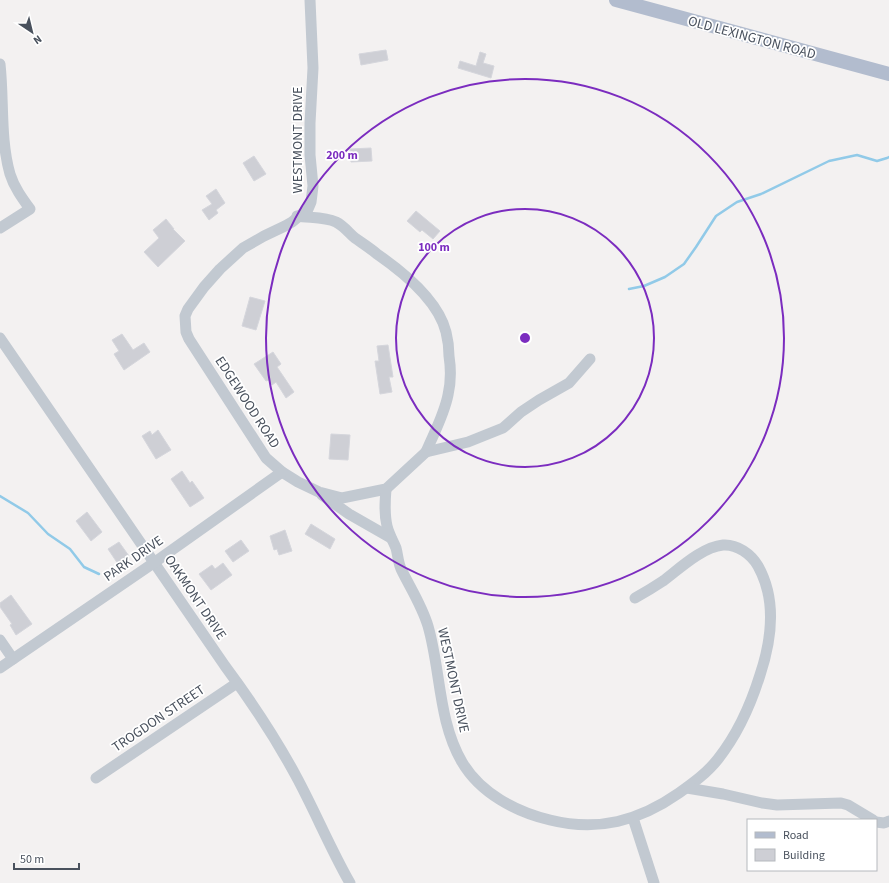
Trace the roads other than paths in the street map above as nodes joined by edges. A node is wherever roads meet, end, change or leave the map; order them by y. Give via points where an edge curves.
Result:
1 (310, 0) edge
2 (616, 0) edge
3 (0, 64) edge
4 (889, 74) edge
5 (297, 216) junction
6 (0, 228) edge
7 (188, 309) joint
8 (0, 338) edge
9 (590, 359) dead end
10 (426, 452) junction
11 (282, 472) junction
12 (386, 489) junction
13 (317, 491) junction
14 (392, 538) junction
15 (155, 562) junction
16 (634, 598) dead end
17 (0, 640) edge
18 (13, 659) junction
19 (0, 668) edge
20 (237, 683) junction
21 (96, 778) dead end
22 (687, 788) junction
23 (633, 818) junction
24 (871, 819) edge
25 (889, 821) edge
26 (877, 822) edge
27 (350, 883) edge
28 (654, 883) edge

1 - 5 street, WESTMONT DRIVE via 313,68 310,155 313,186 308,209
2 - 4 main road, OLD LEXINGTON ROAD
3 - 6 street via 6,157 12,180 30,209
5 - 7 street, WESTMONT DRIVE via 285,226 237,253 204,287
5 - 10 street via 329,220 343,226 411,280 444,324 448,340 448,395
7 - 11 street, EDGEWOOD ROAD via 185,324 189,339 262,452
8 - 15 street, OAKMONT DRIVE
9 - 10 street via 568,383 533,404 503,428 468,442
10 - 12 street
11 - 13 street, EDGEWOOD ROAD
11 - 15 street, PARK DRIVE
12 - 13 street, EDGEWOOD ROAD via 348,498
12 - 14 street, WESTMONT DRIVE via 384,511
13 - 14 street via 349,514
14 - 23 street, WESTMONT DRIVE via 401,569 418,602 434,646 446,724 451,739 460,759 475,780 506,803 558,822 574,825 605,824
15 - 18 street, PARK DRIVE
15 - 20 street, OAKMONT DRIVE
16 - 22 street, WESTMONT DRIVE via 662,582 700,554 722,545 738,548 751,557 760,570 768,592 771,608 769,639 757,685 726,749 705,773
17 - 18 street
18 - 19 street, PARK DRIVE
20 - 21 street, TROGDON STREET
20 - 27 street, OAKMONT DRIVE via 296,776
22 - 23 street, WESTMONT DRIVE via 655,809
22 - 24 street via 777,805 840,803
23 - 28 street
25 - 26 street

